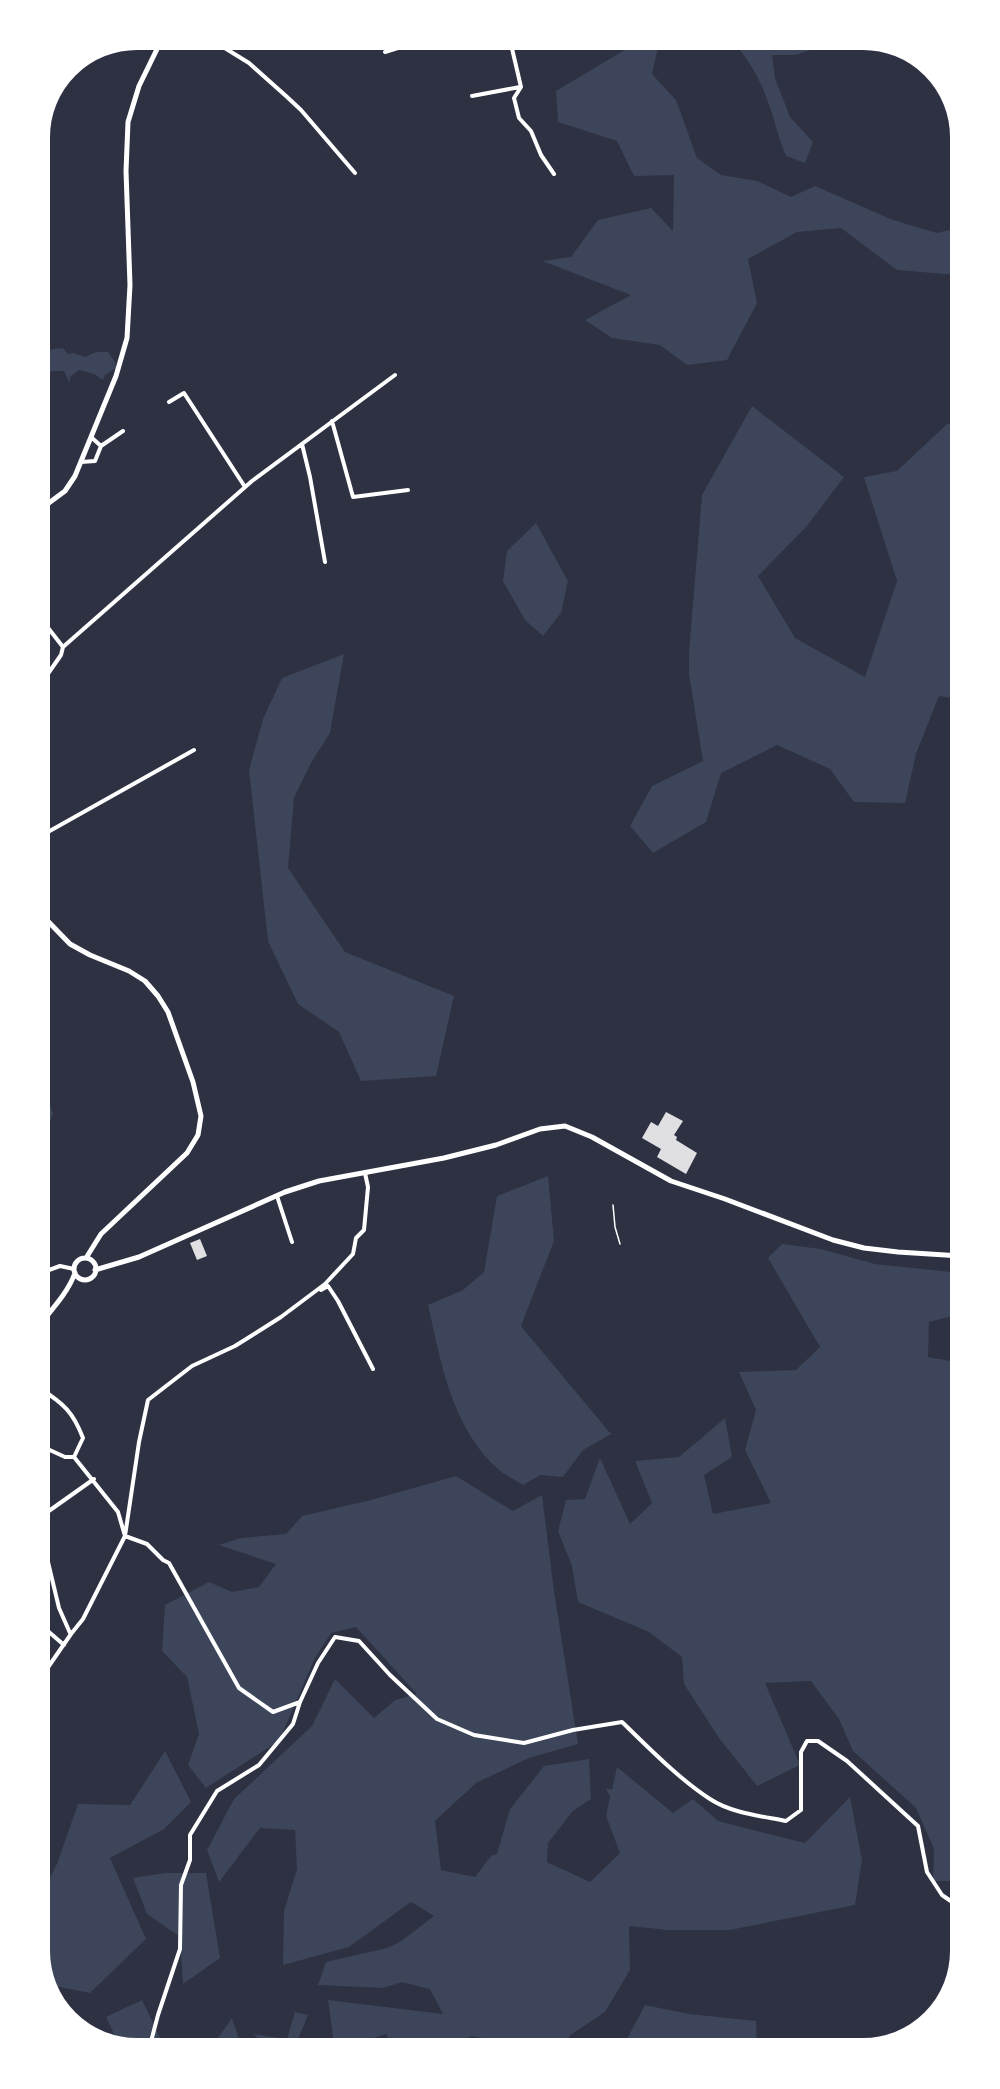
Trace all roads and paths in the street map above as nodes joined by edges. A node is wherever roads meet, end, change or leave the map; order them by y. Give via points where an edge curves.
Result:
1 (159, 46) edge
2 (222, 46) edge
3 (401, 46) edge
4 (512, 47) edge
5 (385, 52) dead end
6 (521, 87) junction
7 (472, 96) dead end
8 (355, 173) dead end
9 (554, 174) dead end
10 (395, 375) dead end
11 (169, 402) dead end
12 (332, 421) junction
13 (123, 431) dead end
14 (91, 437) junction
15 (302, 444) junction
16 (101, 446) junction
17 (80, 462) junction
18 (245, 488) junction
19 (408, 490) dead end
20 (47, 504) edge
21 (326, 562) dead end
22 (47, 626) edge
23 (63, 647) junction
24 (47, 676) edge
25 (194, 750) dead end
26 (47, 833) edge
27 (47, 920) edge
28 (365, 1173) junction
29 (277, 1196) junction
30 (613, 1205) dead end
31 (292, 1242) dead end
32 (95, 1243) junction
33 (620, 1244) dead end
34 (954, 1256) edge
35 (86, 1258) junction
36 (94, 1262) junction
37 (95, 1269) junction
38 (74, 1271) junction
39 (46, 1272) edge
40 (86, 1279) junction
41 (70, 1285) junction
42 (313, 1295) junction
43 (46, 1316) edge
44 (373, 1369) dead end
45 (46, 1393) edge
46 (46, 1448) edge
47 (74, 1456) junction
48 (94, 1479) junction
49 (46, 1513) edge
50 (125, 1536) junction
51 (46, 1565) edge
52 (46, 1630) edge
53 (71, 1634) junction
54 (64, 1645) junction
55 (46, 1670) edge
56 (300, 1702) junction
57 (954, 1903) edge
58 (151, 2042) edge

1 - 14 main road via 132,105 125,146 130,285 127,338
2 - 8 street via 249,63 301,110
3 - 5 street
4 - 6 street
6 - 7 street
6 - 9 street via 513,98 519,118 531,131
10 - 12 street
11 - 18 street via 184,393
12 - 15 street
12 - 19 street via 352,497
13 - 16 street
14 - 16 street
14 - 17 main road
15 - 18 street
15 - 21 street
16 - 17 street via 95,461
17 - 20 main road via 65,491
18 - 23 street
22 - 23 street
23 - 24 street
25 - 26 street
27 - 32 main road via 70,944 146,981 168,1012 201,1116 198,1135 187,1153
28 - 29 main road via 320,1181
28 - 34 main road via 464,1154 540,1129 565,1126 671,1181 833,1240 886,1251
28 - 42 street via 368,1187 364,1230 356,1238 353,1254
29 - 31 street
29 - 37 main road via 139,1257
30 - 33 path
32 - 35 main road
32 - 36 main road
35 - 36 main road
35 - 38 main road via 77,1261
36 - 37 main road
37 - 40 main road via 92,1277
38 - 39 street via 60,1266
38 - 40 main road
38 - 41 main road
40 - 41 main road
41 - 43 main road
42 - 44 street via 328,1286
42 - 50 street via 235,1346 192,1366 148,1400
45 - 47 street via 72,1413 77,1424 83,1438
46 - 47 street
47 - 48 street
48 - 49 street
48 - 50 street via 118,1512
50 - 53 street via 92,1604
50 - 56 street via 147,1544 169,1563 239,1688 273,1712
51 - 53 street
52 - 54 street
53 - 54 street
54 - 55 street
56 - 57 street via 335,1637 359,1641 437,1719 464,1731 524,1743 622,1722 710,1800 741,1812 786,1821 801,1810 801,1752 807,1741 818,1741 847,1761 918,1826 927,1872 942,1896
56 - 58 street via 293,1724 260,1765 217,1791 190,1835 190,1860 181,1885 180,1949

